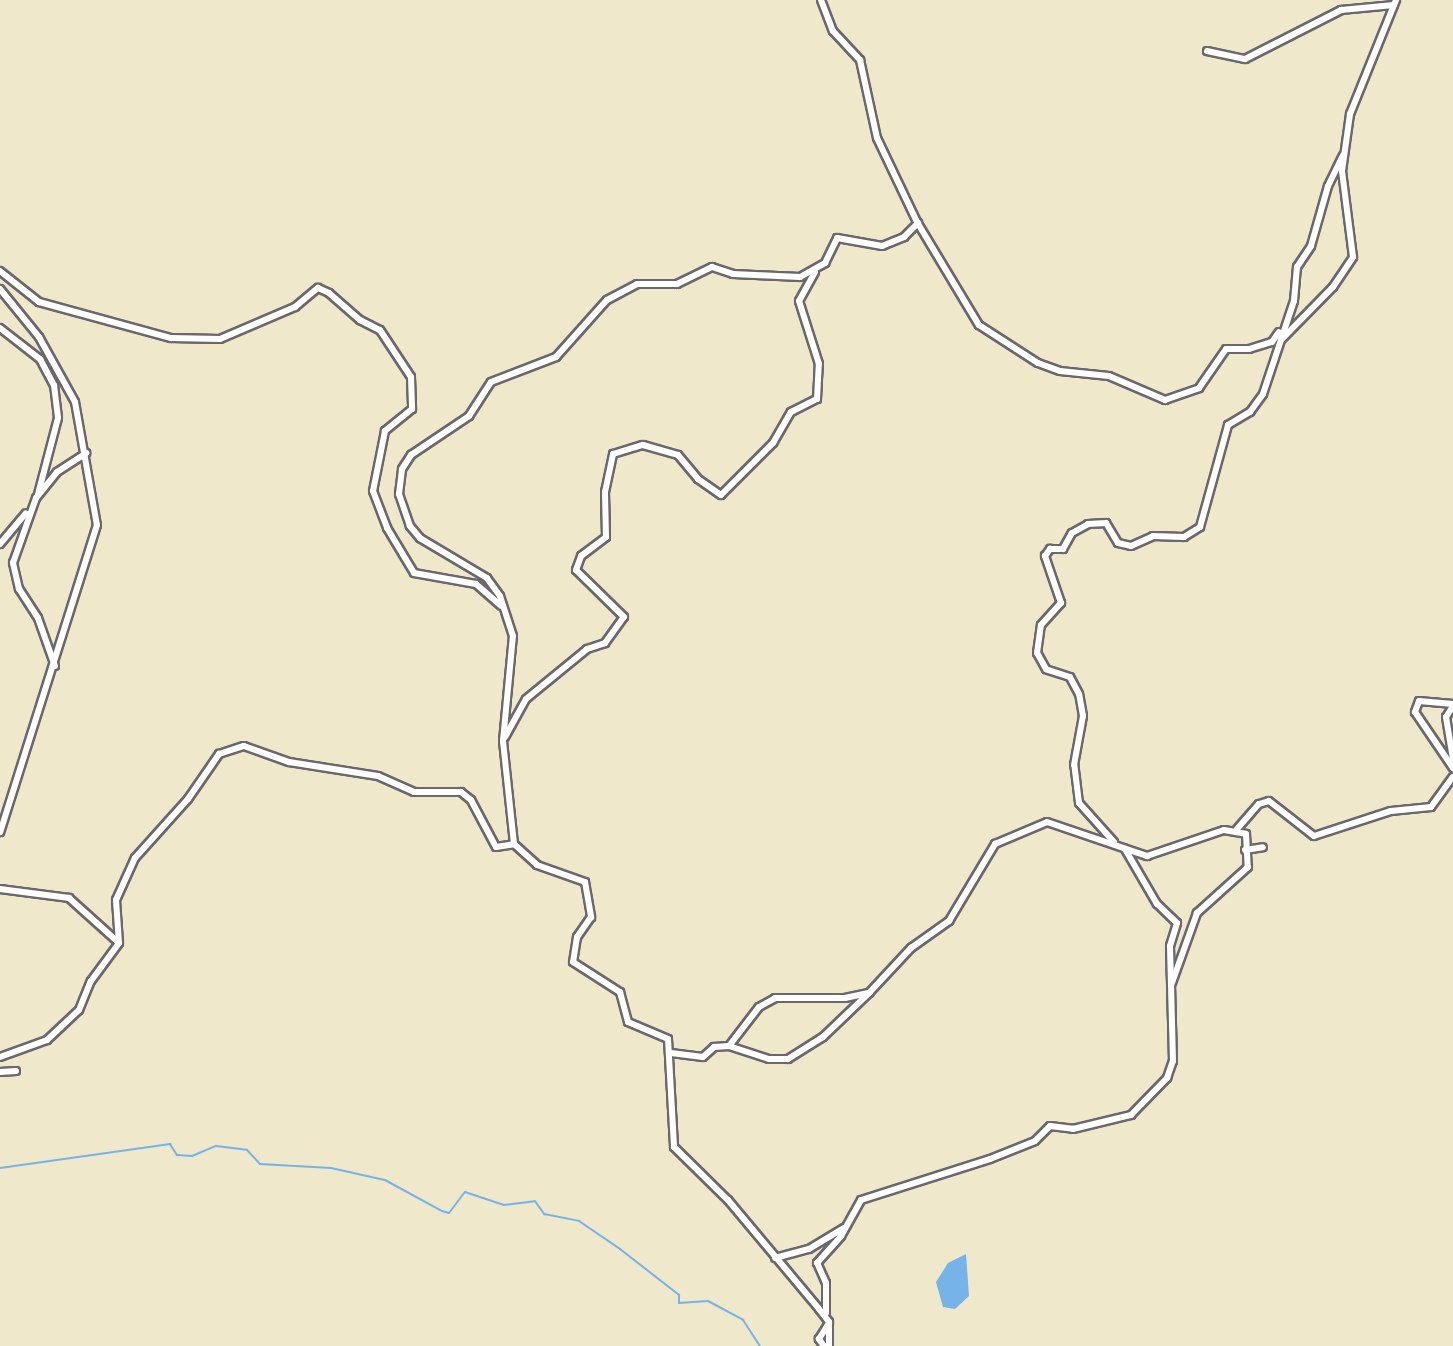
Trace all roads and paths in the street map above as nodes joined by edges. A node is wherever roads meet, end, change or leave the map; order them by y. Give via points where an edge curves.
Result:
1 (821, 0) edge
2 (1395, 2) edge
3 (1207, 51) dead end
4 (1343, 155) junction
5 (918, 223) junction
6 (0, 271) edge
7 (815, 272) junction
8 (0, 289) edge
9 (1285, 326) junction
10 (0, 328) edge
11 (1277, 345) junction
12 (86, 453) junction
13 (36, 498) junction
14 (30, 508) junction
15 (0, 544) edge
16 (505, 612) junction
17 (55, 666) junction
18 (1453, 705) edge
19 (503, 741) junction
20 (1453, 759) edge
21 (1453, 768) edge
22 (1453, 777) edge
23 (1237, 829) junction
24 (0, 832) edge
25 (1114, 842) junction
26 (514, 844) junction
27 (1124, 845) junction
28 (1263, 847) dead end
29 (1245, 850) junction
30 (3, 890) edge
31 (119, 943) junction
32 (1172, 983) junction
33 (869, 993) junction
34 (729, 1046) junction
35 (671, 1053) junction
36 (0, 1057) edge
37 (16, 1071) dead end
38 (0, 1072) edge
39 (845, 1228) junction
40 (775, 1258) junction
41 (829, 1322) junction
42 (826, 1346) edge

1 - 5 street via 833,31 860,60 877,138
2 - 3 street via 1341,10 1245,59 1220,58
2 - 4 street via 1350,114
4 - 9 street via 1311,246 1297,267
4 - 11 street via 1353,257 1333,287
5 - 7 street via 891,245 837,238
5 - 9 street via 979,325 1023,356 1060,371 1109,376 1165,400 1199,388 1226,349 1272,342
6 - 16 street via 39,302 171,338 220,339 295,307 318,288 329,293 380,330 411,377 412,409 385,431 374,484 387,528 414,573 476,584
7 - 16 street via 784,278 712,267 677,284 637,284 607,300 556,357 491,382 469,416 411,455 402,469 399,494 410,526 420,538 487,578
7 - 19 street via 799,301 819,364 817,399 791,412 773,443 721,495 678,455 643,445 613,454 605,492 606,537 581,556 576,570 624,617 605,643 587,649 526,699
8 - 12 street via 39,337 69,388 81,418
9 - 11 street
10 - 13 street via 40,359 54,385 56,431
11 - 25 street via 1263,394 1250,412 1228,425 1200,527 1184,537 1153,536 1131,546 1118,543 1106,523 1088,524 1077,528 1063,549 1050,549 1045,556 1061,603 1041,625 1037,653 1046,669 1070,677 1079,694 1083,716 1074,765 1079,803
12 - 13 street via 57,472
12 - 17 street via 97,525
13 - 14 street
14 - 15 street
14 - 17 street via 13,563 19,589 38,618
16 - 19 street via 513,636
17 - 24 street
18 - 20 street via 1446,717
18 - 21 street via 1419,701 1415,712
19 - 26 street
22 - 23 street via 1431,807 1391,811 1314,836 1269,801 1259,804
23 - 27 street via 1188,839 1151,856
23 - 29 street via 1247,836
25 - 27 street
25 - 33 street via 1047,822 1001,839 949,921 911,948
26 - 31 street via 496,847 471,800 461,792 414,792 378,776 289,762 238,746 213,758 188,799 135,858 115,905
26 - 35 street via 531,862 585,882 591,917 574,945 573,962 620,992 626,1020 667,1038
27 - 32 street via 1150,893 1177,923 1170,946
28 - 29 street
29 - 32 street via 1248,867 1197,913
30 - 31 street via 71,900
31 - 36 street via 62,1031
32 - 39 street via 1173,1061 1167,1078 1139,1111 1089,1127 1050,1126 1035,1141 990,1159 869,1196 855,1205
33 - 34 street via 775,998 759,1007
33 - 34 street via 823,1037 788,1059 769,1059
34 - 35 street via 714,1047 703,1057
35 - 40 street via 674,1147 728,1200
37 - 38 street
39 - 40 street via 809,1249
39 - 41 street via 817,1263 826,1283
40 - 41 street
41 - 42 street via 819,1339

